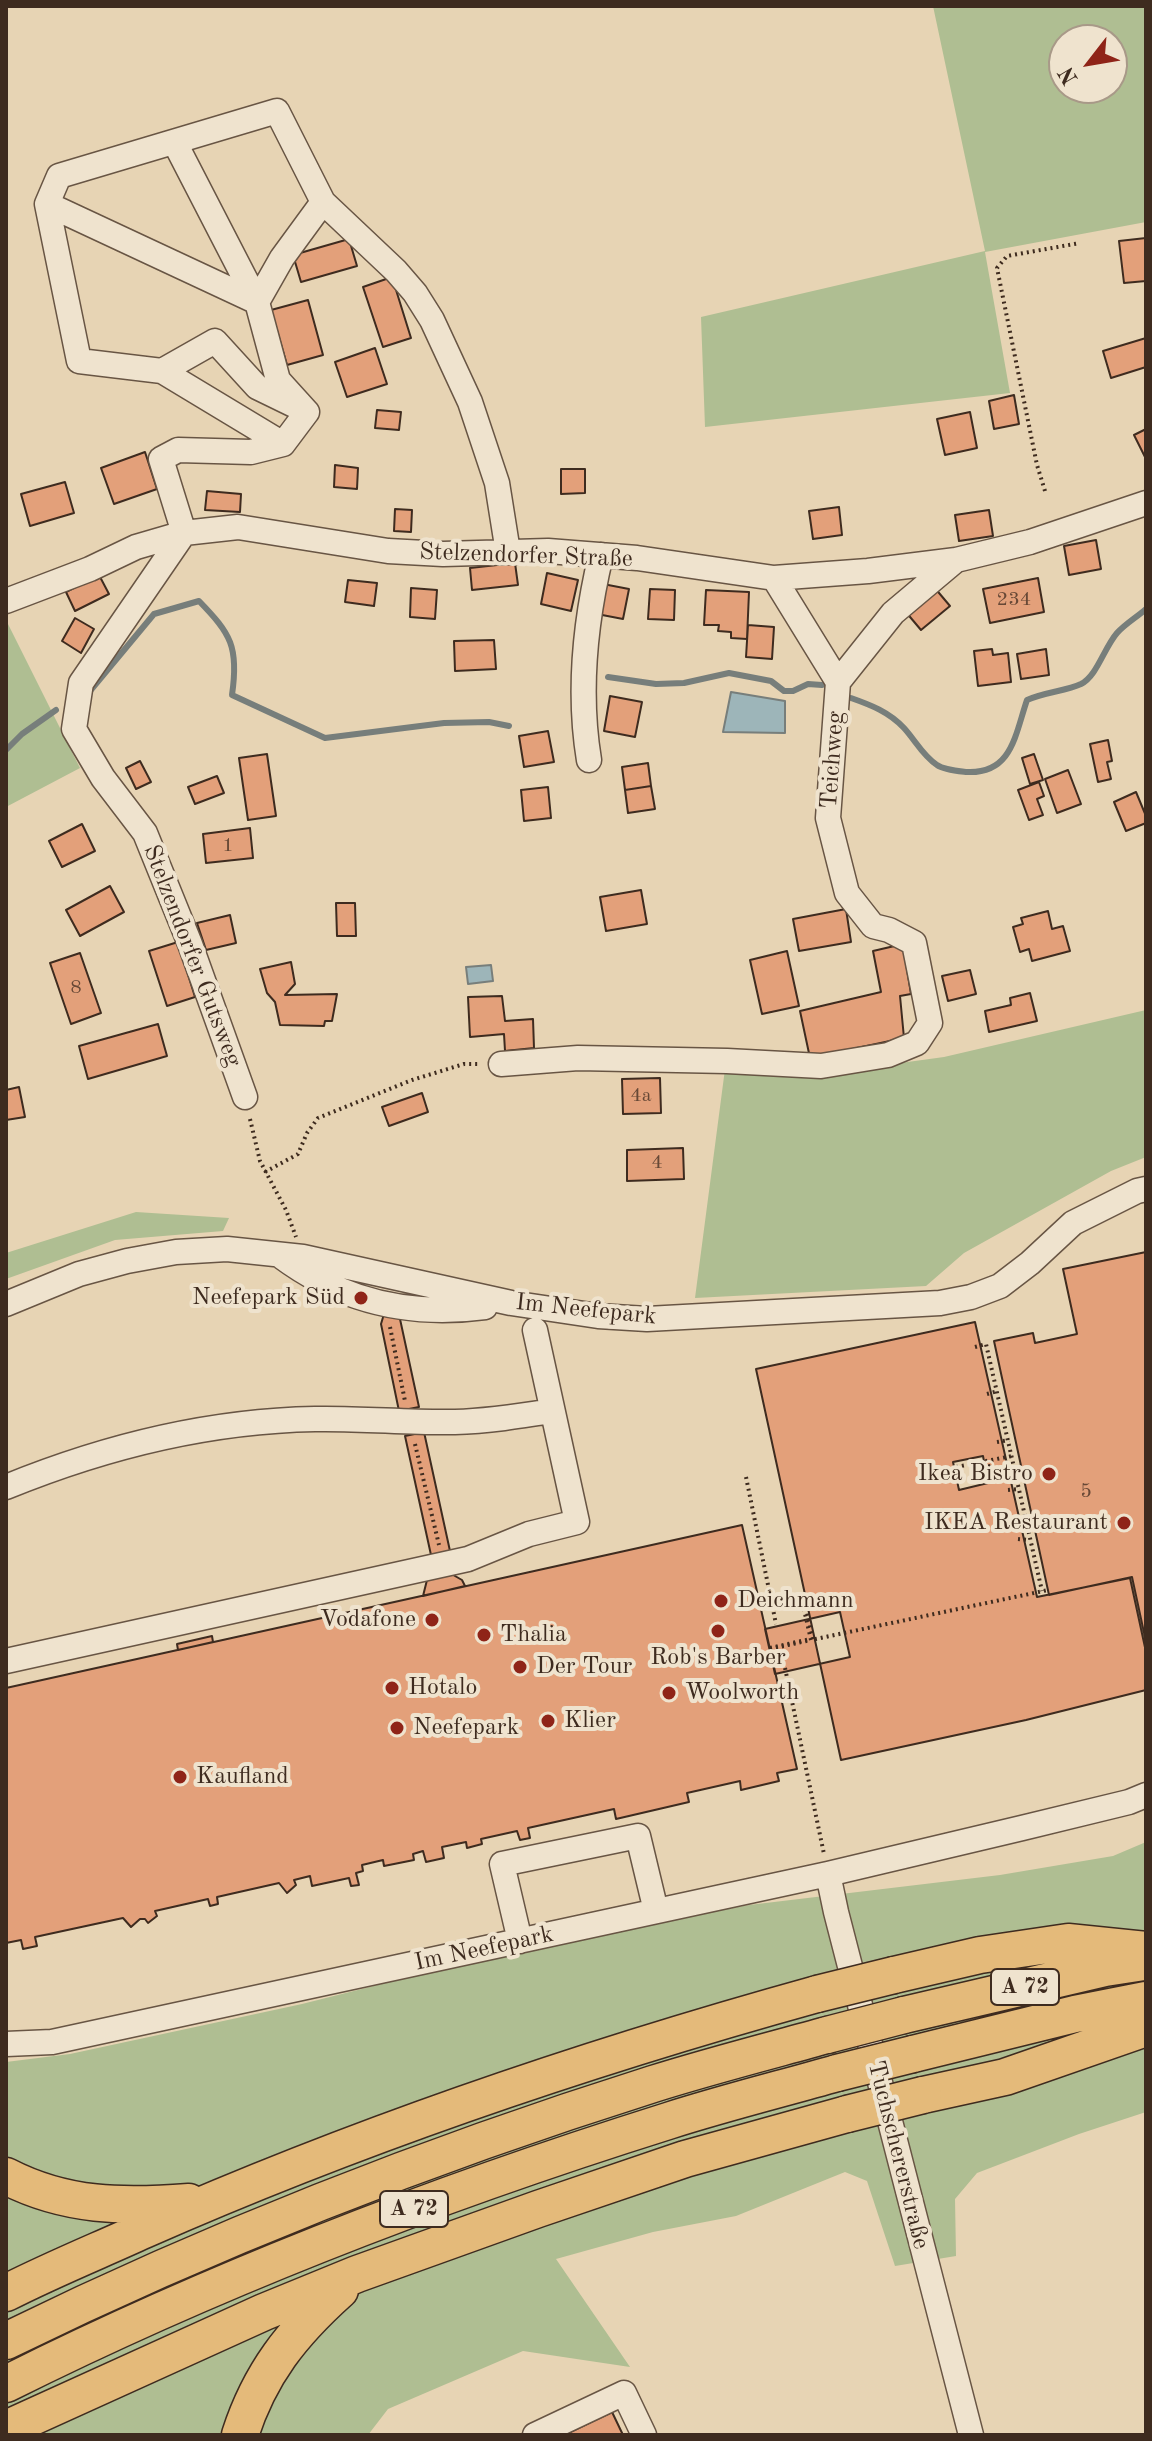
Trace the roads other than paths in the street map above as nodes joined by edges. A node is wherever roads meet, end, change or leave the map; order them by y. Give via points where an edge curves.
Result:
1 (175, 143) junction
2 (323, 202) junction
3 (47, 204) junction
4 (257, 302) junction
5 (162, 371) junction
6 (307, 412) junction
7 (283, 444) junction
8 (1146, 503) edge
9 (184, 533) junction
10 (508, 552) junction
11 (601, 555) junction
12 (956, 560) junction
13 (774, 578) junction
14 (6, 601) edge
15 (838, 682) junction
16 (589, 760) dead end
17 (501, 1064) road end
18 (245, 1097) road end
19 (1146, 1189) edge
20 (279, 1254) junction
21 (511, 1303) junction
22 (6, 1304) edge
23 (535, 1330) dead end
24 (552, 1411) junction
25 (6, 1487) edge
26 (6, 1661) edge
27 (1146, 1795) edge
28 (828, 1874) junction
29 (656, 1911) junction
30 (520, 1941) junction
31 (1146, 1950) edge
32 (1146, 1962) edge
33 (1146, 2000) edge
34 (1146, 2028) edge
35 (6, 2044) edge
36 (6, 2176) edge
37 (240, 2188) junction
38 (357, 2274) junction
39 (6, 2293) edge
40 (6, 2341) edge
41 (6, 2384) edge
42 (6, 2429) edge
43 (240, 2435) edge
44 (535, 2435) edge
45 (644, 2435) edge
46 (971, 2435) edge

1 - 2 street via 277,111
1 - 3 street via 59,176
1 - 4 street
2 - 4 street
2 - 10 street via 396,271 432,320 470,402 493,470
3 - 4 street
3 - 5 street via 79,361
4 - 6 street via 278,380
5 - 6 street via 215,341 257,387
5 - 7 street
6 - 7 street
7 - 9 street via 251,452 178,450 161,459
8 - 12 street, Stelzendorfer Straße via 1030,542
9 - 10 street, Stelzendorfer Straße via 238,527 388,551
9 - 14 street, Stelzendorfer Straße via 136,547
9 - 18 street, Stelzendorfer Gutsweg via 81,683 74,729 145,833
10 - 11 street, Stelzendorfer Straße
11 - 13 street, Stelzendorfer Straße
11 - 16 street via 582,692
12 - 13 street, Stelzendorfer Straße
12 - 15 street, Teichweg via 893,613
13 - 15 street, Teichweg
15 - 17 street, Teichweg via 828,818 847,893 873,926 914,943 930,1023 917,1043 888,1055 821,1066 578,1058
19 - 21 street, Im Neefepark via 1073,1223 1000,1286 940,1303 647,1319
20 - 21 street, Im Neefepark via 306,1246
20 - 21 street via 336,1290 396,1307 468,1309
20 - 22 street, Im Neefepark via 176,1252 79,1274
23 - 24 street
24 - 25 street via 454,1422 314,1419 213,1428 117,1448
24 - 26 street via 577,1522 529,1534 468,1559
27 - 28 street, Im Neefepark
28 - 29 street, Im Neefepark
28 - 46 street, Tuchschererstraße
29 - 30 street, Im Neefepark
29 - 30 street via 638,1836 502,1864
30 - 35 street, Im Neefepark via 52,2042
31 - 37 highway, bridge via 1068,1942 980,1955 817,1994 575,2065
32 - 40 highway, A 72, bridge via 904,2015 655,2083 272,2220
33 - 41 highway, A 72, bridge via 837,2073 542,2162 308,2248
34 - 38 highway, bridge via 1005,2077 685,2159
36 - 37 highway via 59,2198 123,2205 191,2202
37 - 39 highway
38 - 42 highway
38 - 43 highway via 283,2349 262,2380
44 - 45 street via 624,2393

